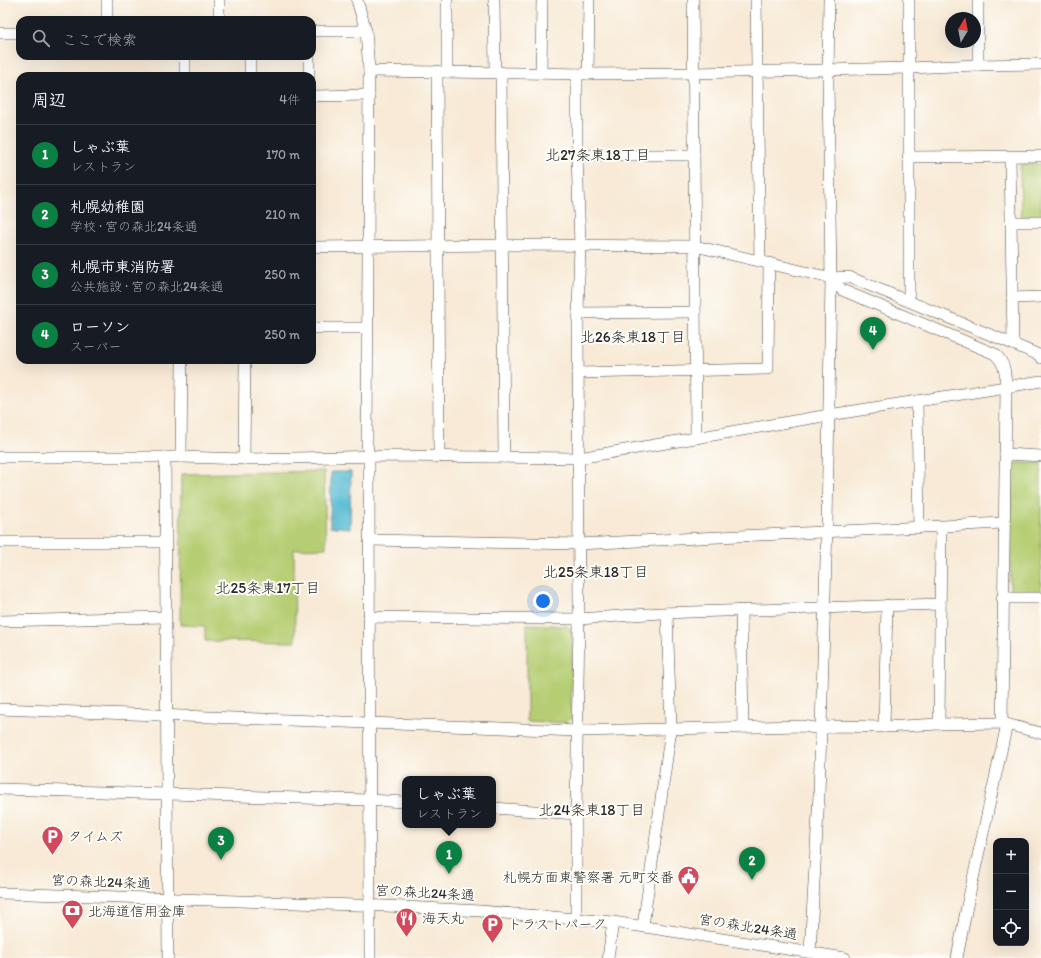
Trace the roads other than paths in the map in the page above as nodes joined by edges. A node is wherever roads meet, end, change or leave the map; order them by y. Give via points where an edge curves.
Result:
1 (107, 0) edge
2 (219, 0) edge
3 (357, 0) edge
4 (448, 0) edge
5 (494, 0) edge
6 (542, 0) edge
7 (589, 0) edge
8 (693, 0) edge
9 (756, 0) edge
10 (829, 0) edge
11 (909, 0) edge
12 (978, 0) edge
13 (107, 16) edge
14 (219, 16) edge
15 (316, 31) edge
16 (366, 31) junction
17 (0, 33) edge
18 (16, 33) edge
19 (185, 60) edge
20 (250, 60) edge
21 (309, 60) edge
22 (1041, 64) edge
23 (978, 65) junction
24 (909, 68) junction
25 (828, 70) junction
26 (369, 71) junction
27 (185, 72) edge
28 (250, 72) edge
29 (309, 72) edge
30 (442, 72) junction
31 (498, 72) junction
32 (756, 72) junction
33 (541, 73) junction
34 (694, 73) junction
35 (583, 74) junction
36 (369, 94) junction
37 (316, 96) edge
38 (577, 155) junction
39 (694, 155) junction
40 (1010, 156) junction
41 (1041, 156) edge
42 (908, 157) junction
43 (1011, 222) junction
44 (1041, 222) edge
45 (502, 245) junction
46 (580, 245) junction
47 (369, 246) junction
48 (438, 246) junction
49 (695, 246) junction
50 (316, 247) edge
51 (765, 262) junction
52 (831, 278) junction
53 (1041, 297) edge
54 (1012, 298) junction
55 (909, 301) junction
56 (695, 312) junction
57 (578, 313) junction
58 (316, 328) edge
59 (367, 328) junction
60 (1013, 344) junction
61 (1041, 358) edge
62 (182, 364) edge
63 (245, 364) edge
64 (695, 370) junction
65 (578, 373) junction
66 (1041, 381) edge
67 (1006, 387) junction
68 (917, 401) junction
69 (829, 415) junction
70 (696, 438) junction
71 (1005, 454) junction
72 (1041, 456) edge
73 (0, 457) edge
74 (164, 457) junction
75 (181, 457) junction
76 (438, 457) junction
77 (504, 457) junction
78 (370, 458) junction
79 (579, 458) junction
80 (244, 459) junction
81 (1003, 523) junction
82 (941, 527) junction
83 (919, 528) junction
84 (827, 533) junction
85 (368, 540) junction
86 (0, 542) edge
87 (165, 542) junction
88 (579, 544) junction
89 (1002, 598) junction
90 (1041, 598) edge
91 (940, 604) junction
92 (887, 605) junction
93 (824, 607) junction
94 (741, 610) junction
95 (667, 613) junction
96 (165, 617) junction
97 (369, 617) junction
98 (579, 619) junction
99 (0, 621) edge
100 (0, 709) edge
101 (166, 716) junction
102 (370, 722) junction
103 (939, 724) junction
104 (1004, 724) junction
105 (743, 727) junction
106 (884, 727) junction
107 (671, 729) junction
108 (821, 729) junction
109 (578, 732) junction
110 (1041, 733) edge
111 (0, 789) edge
112 (166, 794) junction
113 (369, 800) junction
114 (402, 802) edge
115 (496, 808) edge
116 (576, 814) junction
117 (0, 893) edge
118 (168, 899) junction
119 (370, 906) junction
120 (576, 919) junction
121 (613, 922) junction
122 (643, 926) junction
123 (810, 952) junction
124 (168, 958) edge
125 (370, 958) edge
126 (608, 958) edge
127 (845, 958) edge
128 (957, 958) edge

1 - 13 street
2 - 14 street
3 - 16 street
4 - 30 street
5 - 31 street
6 - 33 street
7 - 35 street
8 - 34 street
9 - 32 street
10 - 25 street
11 - 24 street
12 - 23 street
15 - 16 street
16 - 26 street
17 - 18 street
19 - 27 street
20 - 28 street
21 - 29 street
22 - 23 street
23 - 24 street
24 - 25 street
24 - 42 street
25 - 32 street
25 - 52 street
26 - 30 street
26 - 36 street
30 - 31 street
30 - 48 street
31 - 33 street
31 - 45 street
32 - 34 street
32 - 51 street
33 - 35 street
34 - 35 street
34 - 39 street
35 - 38 street
36 - 37 street
36 - 47 street
38 - 39 street
38 - 46 street
39 - 49 street
40 - 41 street
40 - 42 street
40 - 43 street
42 - 55 street
43 - 44 street
43 - 54 street
45 - 46 street
45 - 48 street
45 - 77 street
46 - 49 street
46 - 57 street
47 - 48 street
47 - 50 street
47 - 59 street
48 - 76 street
49 - 51 street
49 - 56 street
51 - 52 street
51 - 64 street via 768,369
52 - 55 street via 849,277
52 - 67 street via 842,290 995,354 1002,361
52 - 69 street
53 - 54 street
54 - 60 street
55 - 60 street
56 - 57 street
56 - 64 street
57 - 65 street
58 - 59 street
59 - 78 street via 367,444
60 - 61 street
62 - 75 street
63 - 80 street
64 - 65 street
64 - 70 street
65 - 79 street
66 - 67 street
67 - 68 street
67 - 71 street
68 - 69 street
68 - 83 street
69 - 70 street
69 - 84 street
70 - 79 street
71 - 72 street
71 - 81 street
73 - 74 street
74 - 75 street
74 - 87 street
75 - 80 street
76 - 77 street
76 - 78 street
77 - 79 street
78 - 80 street
78 - 85 street
79 - 88 street
81 - 82 street
81 - 89 street
82 - 83 street
82 - 91 street
83 - 84 street
84 - 88 street
84 - 93 street
85 - 88 street
85 - 97 street
86 - 87 street
87 - 96 street
88 - 98 street
89 - 90 street
89 - 104 street
91 - 92 street
91 - 103 street
92 - 93 street
92 - 106 street
93 - 94 street
93 - 108 street
94 - 95 street
94 - 105 street
95 - 98 street
95 - 107 street
96 - 99 street
96 - 101 street
97 - 98 street
97 - 102 street
98 - 109 street
100 - 101 street
101 - 102 street
101 - 112 street
102 - 109 street
102 - 113 street
103 - 104 street
103 - 106 street
104 - 110 street
104 - 128 street
105 - 107 street
105 - 108 street via 803,726
106 - 108 street via 835,726
107 - 109 street
107 - 122 street
108 - 123 street
109 - 116 street
111 - 112 street
112 - 113 street
112 - 118 street
113 - 114 street
113 - 119 street
115 - 116 street
116 - 120 street
117 - 118 street, 宮の森北24条通
118 - 119 street, 宮の森北24条通
118 - 124 street
119 - 120 street, 宮の森北24条通
119 - 125 street
120 - 121 street, 宮の森北24条通
121 - 122 street, 宮の森北24条通
121 - 126 street
122 - 123 street, 宮の森北24条通
123 - 127 street, 宮の森北24条通

